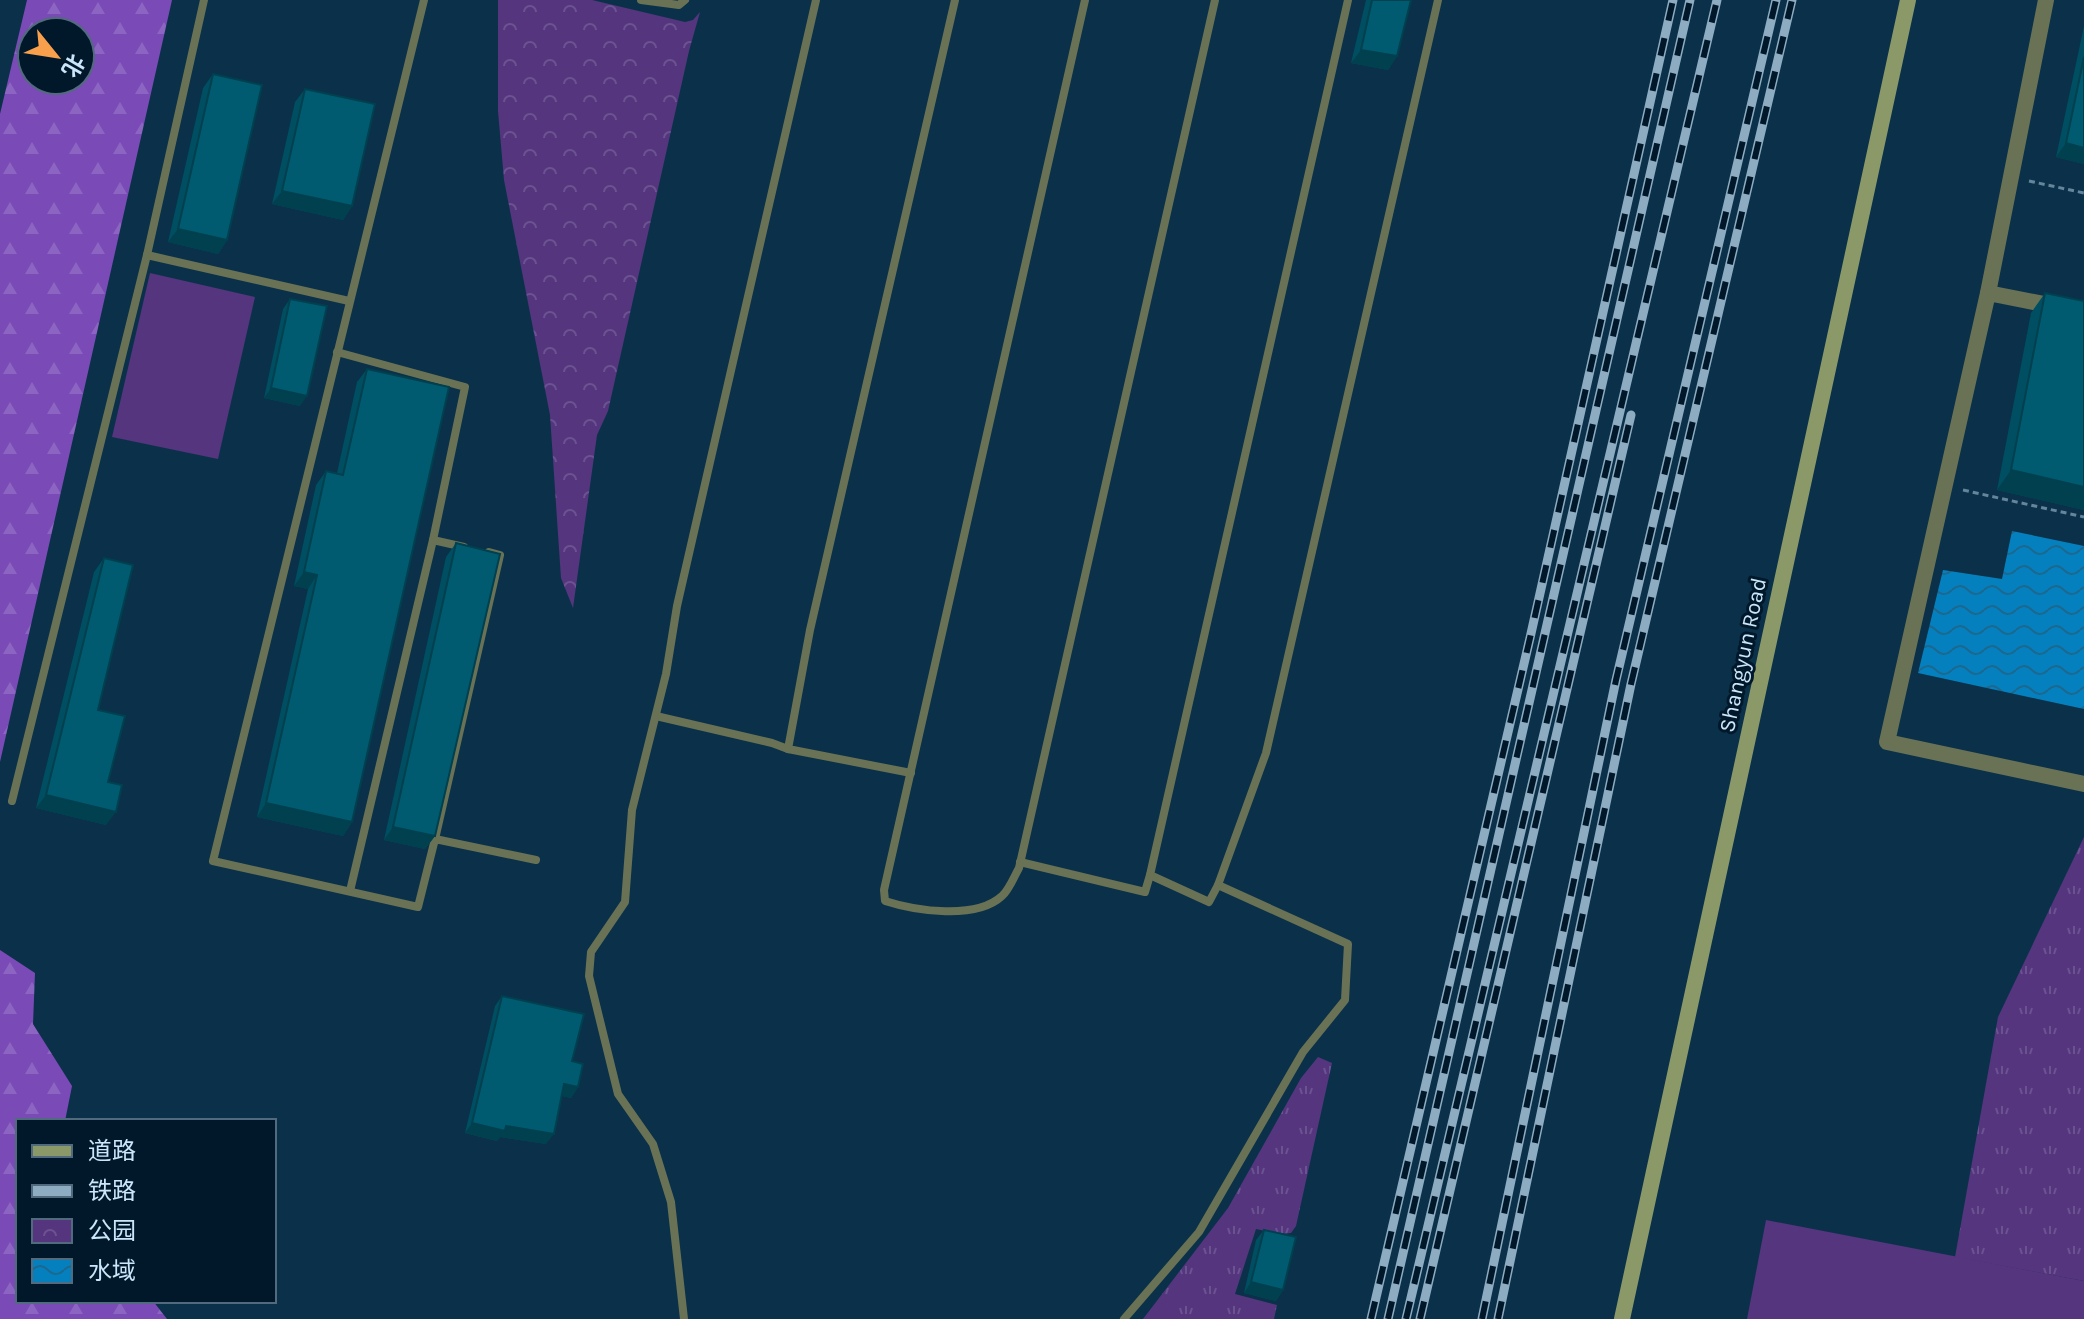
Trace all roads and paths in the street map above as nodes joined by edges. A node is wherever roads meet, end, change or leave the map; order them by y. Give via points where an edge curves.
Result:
1 (204, 0) edge
2 (424, 0) edge
3 (641, 0) edge
4 (685, 0) edge
5 (816, 0) edge
6 (955, 0) edge
7 (1085, 0) edge
8 (1215, 0) edge
9 (1348, 0) edge
10 (1438, 0) edge
11 (1908, 0) edge
12 (2046, 0) edge
13 (2010, 176) junction
14 (2084, 193) edge
15 (147, 255) junction
16 (1988, 293) junction
17 (349, 301) junction
18 (2084, 312) edge
19 (337, 352) junction
20 (1943, 485) junction
21 (2084, 517) edge
22 (433, 540) junction
23 (656, 716) junction
24 (788, 749) junction
25 (911, 773) junction
26 (2084, 784) edge
27 (12, 801) dead end
28 (435, 839) junction
29 (536, 860) dead end
30 (1020, 862) junction
31 (1150, 875) junction
32 (1218, 885) junction
33 (350, 891) junction
34 (684, 1319) edge
35 (1124, 1319) edge
36 (1622, 1319) edge

1 - 15 lane
2 - 17 lane
3 - 4 lane via 679,5
5 - 23 lane
6 - 24 lane via 810,630
7 - 25 lane
8 - 30 lane
9 - 31 lane
10 - 32 lane via 1266,753
11 - 36 street, Shangyun Road
12 - 13 street
13 - 14 path
13 - 16 street
15 - 17 lane
15 - 27 lane
16 - 18 street
16 - 20 street
17 - 19 lane
19 - 22 lane via 465,387
19 - 33 lane via 213,861
20 - 21 path
20 - 26 street via 1887,742
22 - 28 lane via 500,555
22 - 33 lane
23 - 24 lane
23 - 34 lane via 632,810 625,902 591,952 589,976 618,1094 653,1144 671,1202
24 - 25 lane
25 - 30 lane via 885,901 931,911 981,907 1004,895
28 - 29 lane
28 - 33 lane via 418,907
30 - 31 lane via 1145,892
31 - 32 lane via 1209,902
32 - 35 lane via 1348,944 1345,1000 1303,1052 1199,1232

